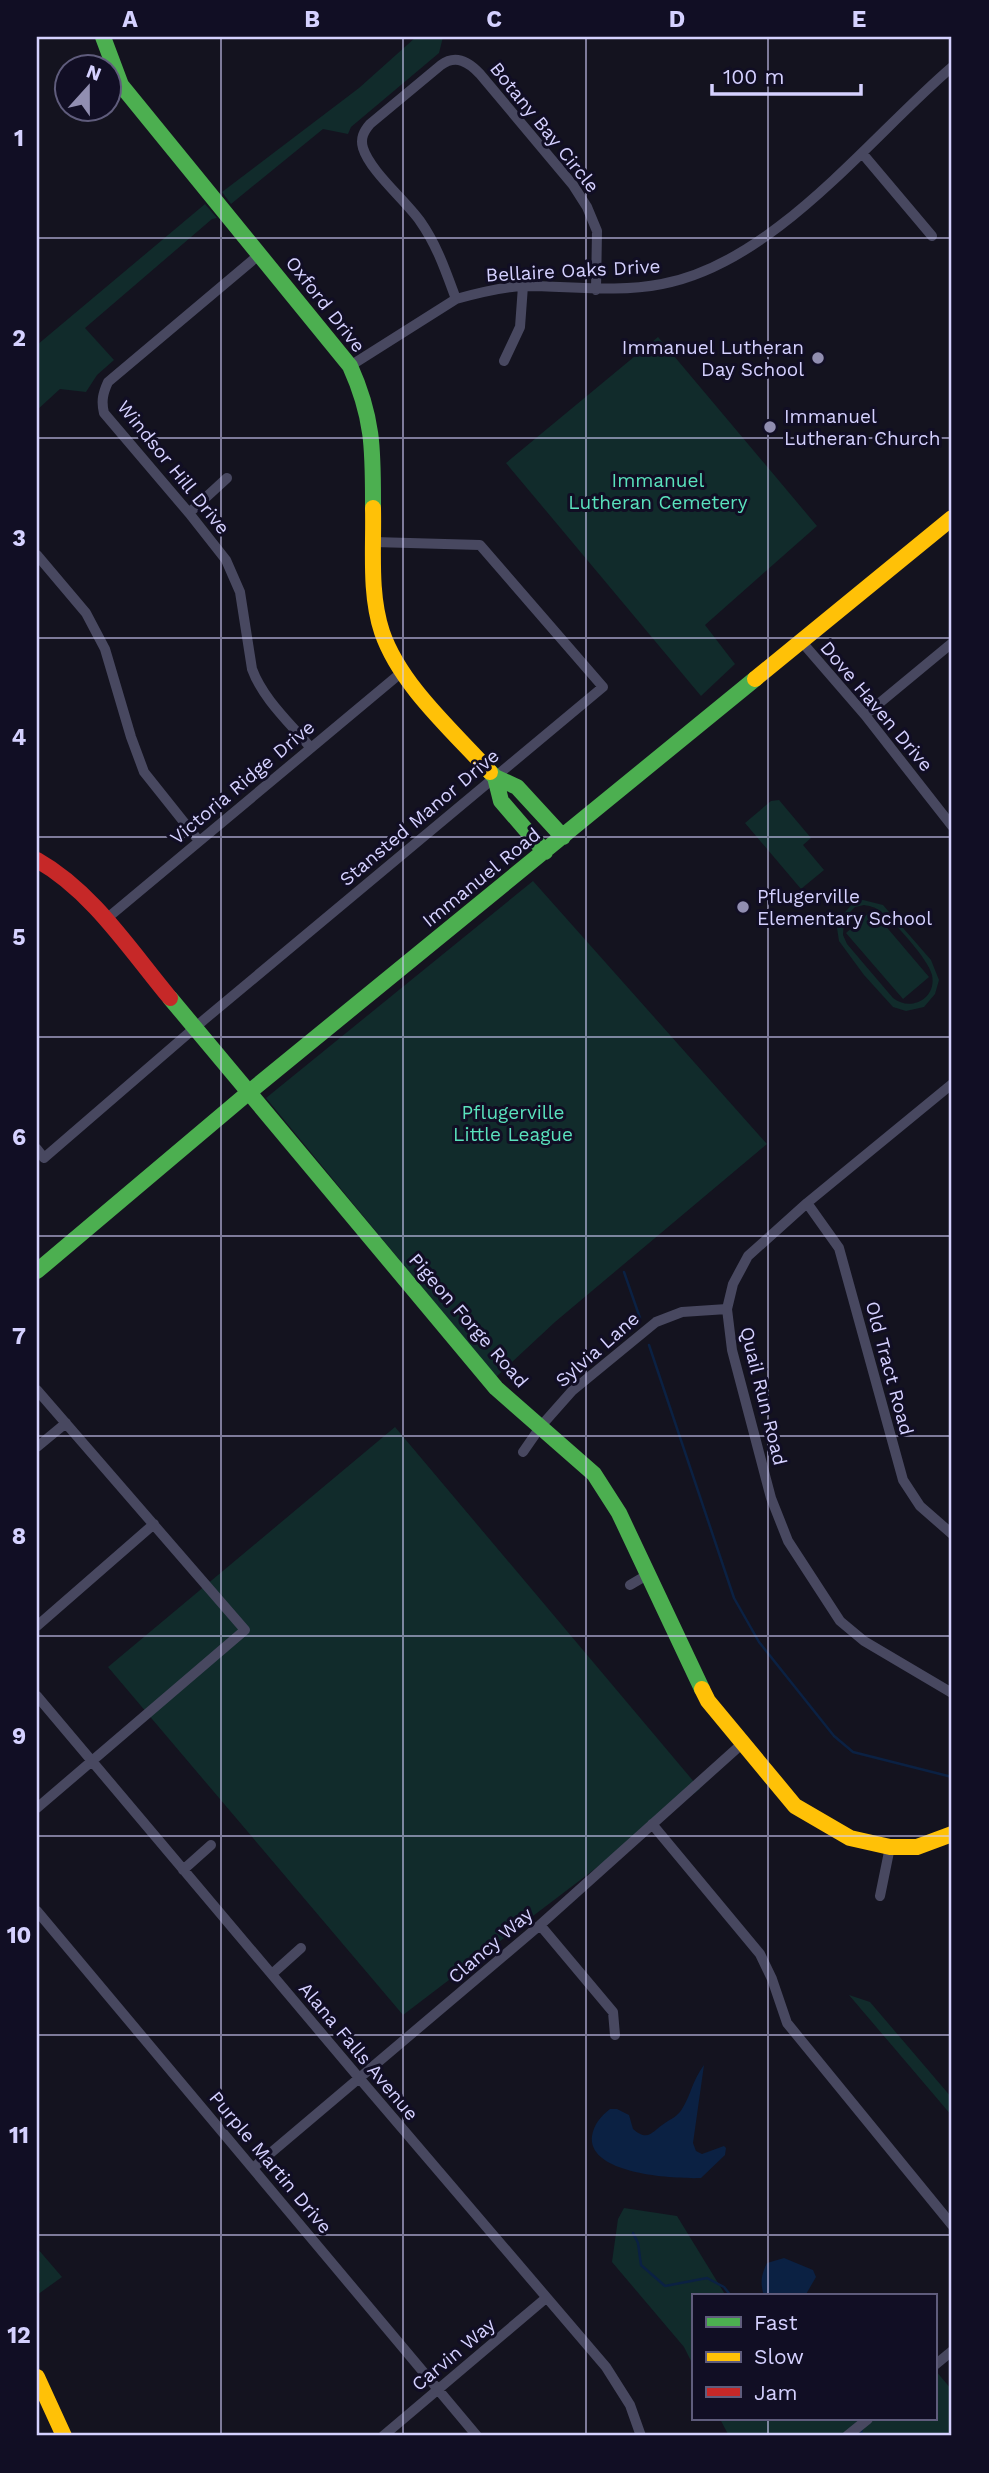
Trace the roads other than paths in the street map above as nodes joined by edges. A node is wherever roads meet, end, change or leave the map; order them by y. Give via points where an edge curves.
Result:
1 (103, 37) edge
2 (952, 67) edge
3 (862, 153) junction
4 (932, 236) dead end
5 (260, 254) junction
6 (523, 286) junction
7 (596, 290) junction
8 (456, 299) junction
9 (504, 361) dead end
10 (350, 366) junction
11 (227, 478) dead end
12 (189, 513) junction
13 (952, 518) edge
14 (374, 542) junction
15 (37, 555) edge
16 (801, 641) junction
17 (952, 643) edge
18 (402, 672) junction
19 (865, 715) junction
20 (310, 747) junction
21 (495, 777) junction
22 (952, 826) edge
23 (563, 837) junction
24 (199, 841) junction
25 (545, 852) junction
26 (37, 860) edge
27 (105, 920) junction
28 (194, 1028) junction
29 (952, 1084) edge
30 (248, 1093) junction
31 (37, 1149) edge
32 (807, 1203) junction
33 (37, 1271) edge
34 (727, 1309) junction
35 (37, 1390) edge
36 (66, 1423) junction
37 (541, 1426) junction
38 (37, 1447) edge
39 (523, 1452) dead end
40 (154, 1524) junction
41 (952, 1534) edge
42 (647, 1575) junction
43 (630, 1585) dead end
44 (37, 1626) edge
45 (952, 1693) edge
46 (37, 1696) edge
47 (744, 1742) junction
48 (93, 1762) junction
49 (37, 1808) edge
50 (652, 1824) junction
51 (952, 1834) edge
52 (211, 1845) dead end
53 (890, 1847) junction
54 (183, 1870) junction
55 (880, 1896) dead end
56 (37, 1912) edge
57 (540, 1925) junction
58 (301, 1948) dead end
59 (271, 1975) junction
60 (615, 2035) dead end
61 (359, 2079) junction
62 (253, 2168) junction
63 (952, 2225) edge
64 (546, 2298) junction
65 (952, 2351) edge
66 (936, 2364) edge
67 (37, 2377) edge
68 (438, 2390) junction
69 (867, 2420) edge
70 (64, 2436) edge
71 (383, 2436) edge
72 (478, 2436) edge
73 (641, 2436) edge
74 (846, 2436) edge

1 - 5 street, Oxford Drive via 121,85
2 - 3 street, Bellaire Oaks Drive
3 - 4 street
3 - 7 street, Bellaire Oaks Drive via 782,223 716,267 665,284
5 - 10 street, Oxford Drive
5 - 12 street, Windsor Hill Drive via 108,382 103,393 104,413
6 - 7 street, Bellaire Oaks Drive
6 - 8 street, Bellaire Oaks Drive
6 - 9 street via 520,327
7 - 8 street, Botany Bay Circle via 597,231 583,199 480,74 464,61 453,59 370,124 362,143 368,159 432,239
8 - 10 street, Bellaire Oaks Drive
10 - 14 street, Oxford Drive via 363,395 373,442
11 - 12 street
12 - 20 street, Windsor Hill Drive via 226,560 240,592 257,681
13 - 16 street, Immanuel Road
14 - 18 street, Oxford Drive via 377,612
14 - 21 street, Stansted Manor Drive via 480,545 603,687
15 - 24 street via 86,613 105,649 144,772
16 - 19 street, Dove Haven Drive
16 - 23 street, Immanuel Road
17 - 19 street
18 - 20 street, Victoria Ridge Drive
18 - 21 street, Oxford Drive
19 - 22 street, Dove Haven Drive
20 - 24 street, Victoria Ridge Drive
21 - 23 street via 517,787
21 - 25 street via 501,801
21 - 28 street, Stansted Manor Drive
23 - 25 street, Immanuel Road
24 - 27 street, Victoria Ridge Drive
25 - 30 street, Immanuel Road
26 - 27 street, Pigeon Forge Road via 60,873
27 - 28 street, Pigeon Forge Road
28 - 30 street, Pigeon Forge Road
28 - 31 street, Stansted Manor Drive via 44,1158
29 - 32 street, Quail Run Road
30 - 33 street, Immanuel Road
30 - 37 street, Pigeon Forge Road via 496,1388
32 - 34 street, Quail Run Road via 748,1256 733,1284
32 - 41 street, Old Tract Road via 839,1248 903,1480 920,1506
34 - 37 street, Sylvia Lane via 682,1312 656,1322 572,1391
34 - 45 street, Quail Run Road via 732,1350 771,1498 788,1541 840,1621 864,1641
35 - 36 street
36 - 38 street
36 - 40 street
37 - 39 street, Sylvia Lane
37 - 42 street, Pigeon Forge Road via 594,1474 619,1513
40 - 44 street
40 - 48 street via 245,1630
42 - 43 street
42 - 47 street, Pigeon Forge Road via 708,1701
46 - 48 street, Alana Falls Avenue
47 - 50 street, Clancy Way
47 - 53 street, Pigeon Forge Road via 795,1806 850,1838
48 - 49 street
48 - 54 street, Alana Falls Avenue
50 - 57 street, Clancy Way
50 - 63 street via 760,1954 787,2023
51 - 53 street, Pigeon Forge Road via 917,1847
52 - 54 street
53 - 55 street
54 - 59 street, Alana Falls Avenue
56 - 62 street, Purple Martin Drive
57 - 60 street via 613,2012
57 - 61 street, Clancy Way
58 - 59 street
59 - 61 street, Alana Falls Avenue
61 - 62 street, Clancy Way
61 - 64 street, Alana Falls Avenue
62 - 68 street, Purple Martin Drive
64 - 68 street, Carvin Way
64 - 73 street, Alana Falls Avenue via 606,2367 630,2405
65 - 66 street
67 - 70 street
68 - 71 street, Carvin Way
68 - 72 street, Purple Martin Drive
69 - 74 street

